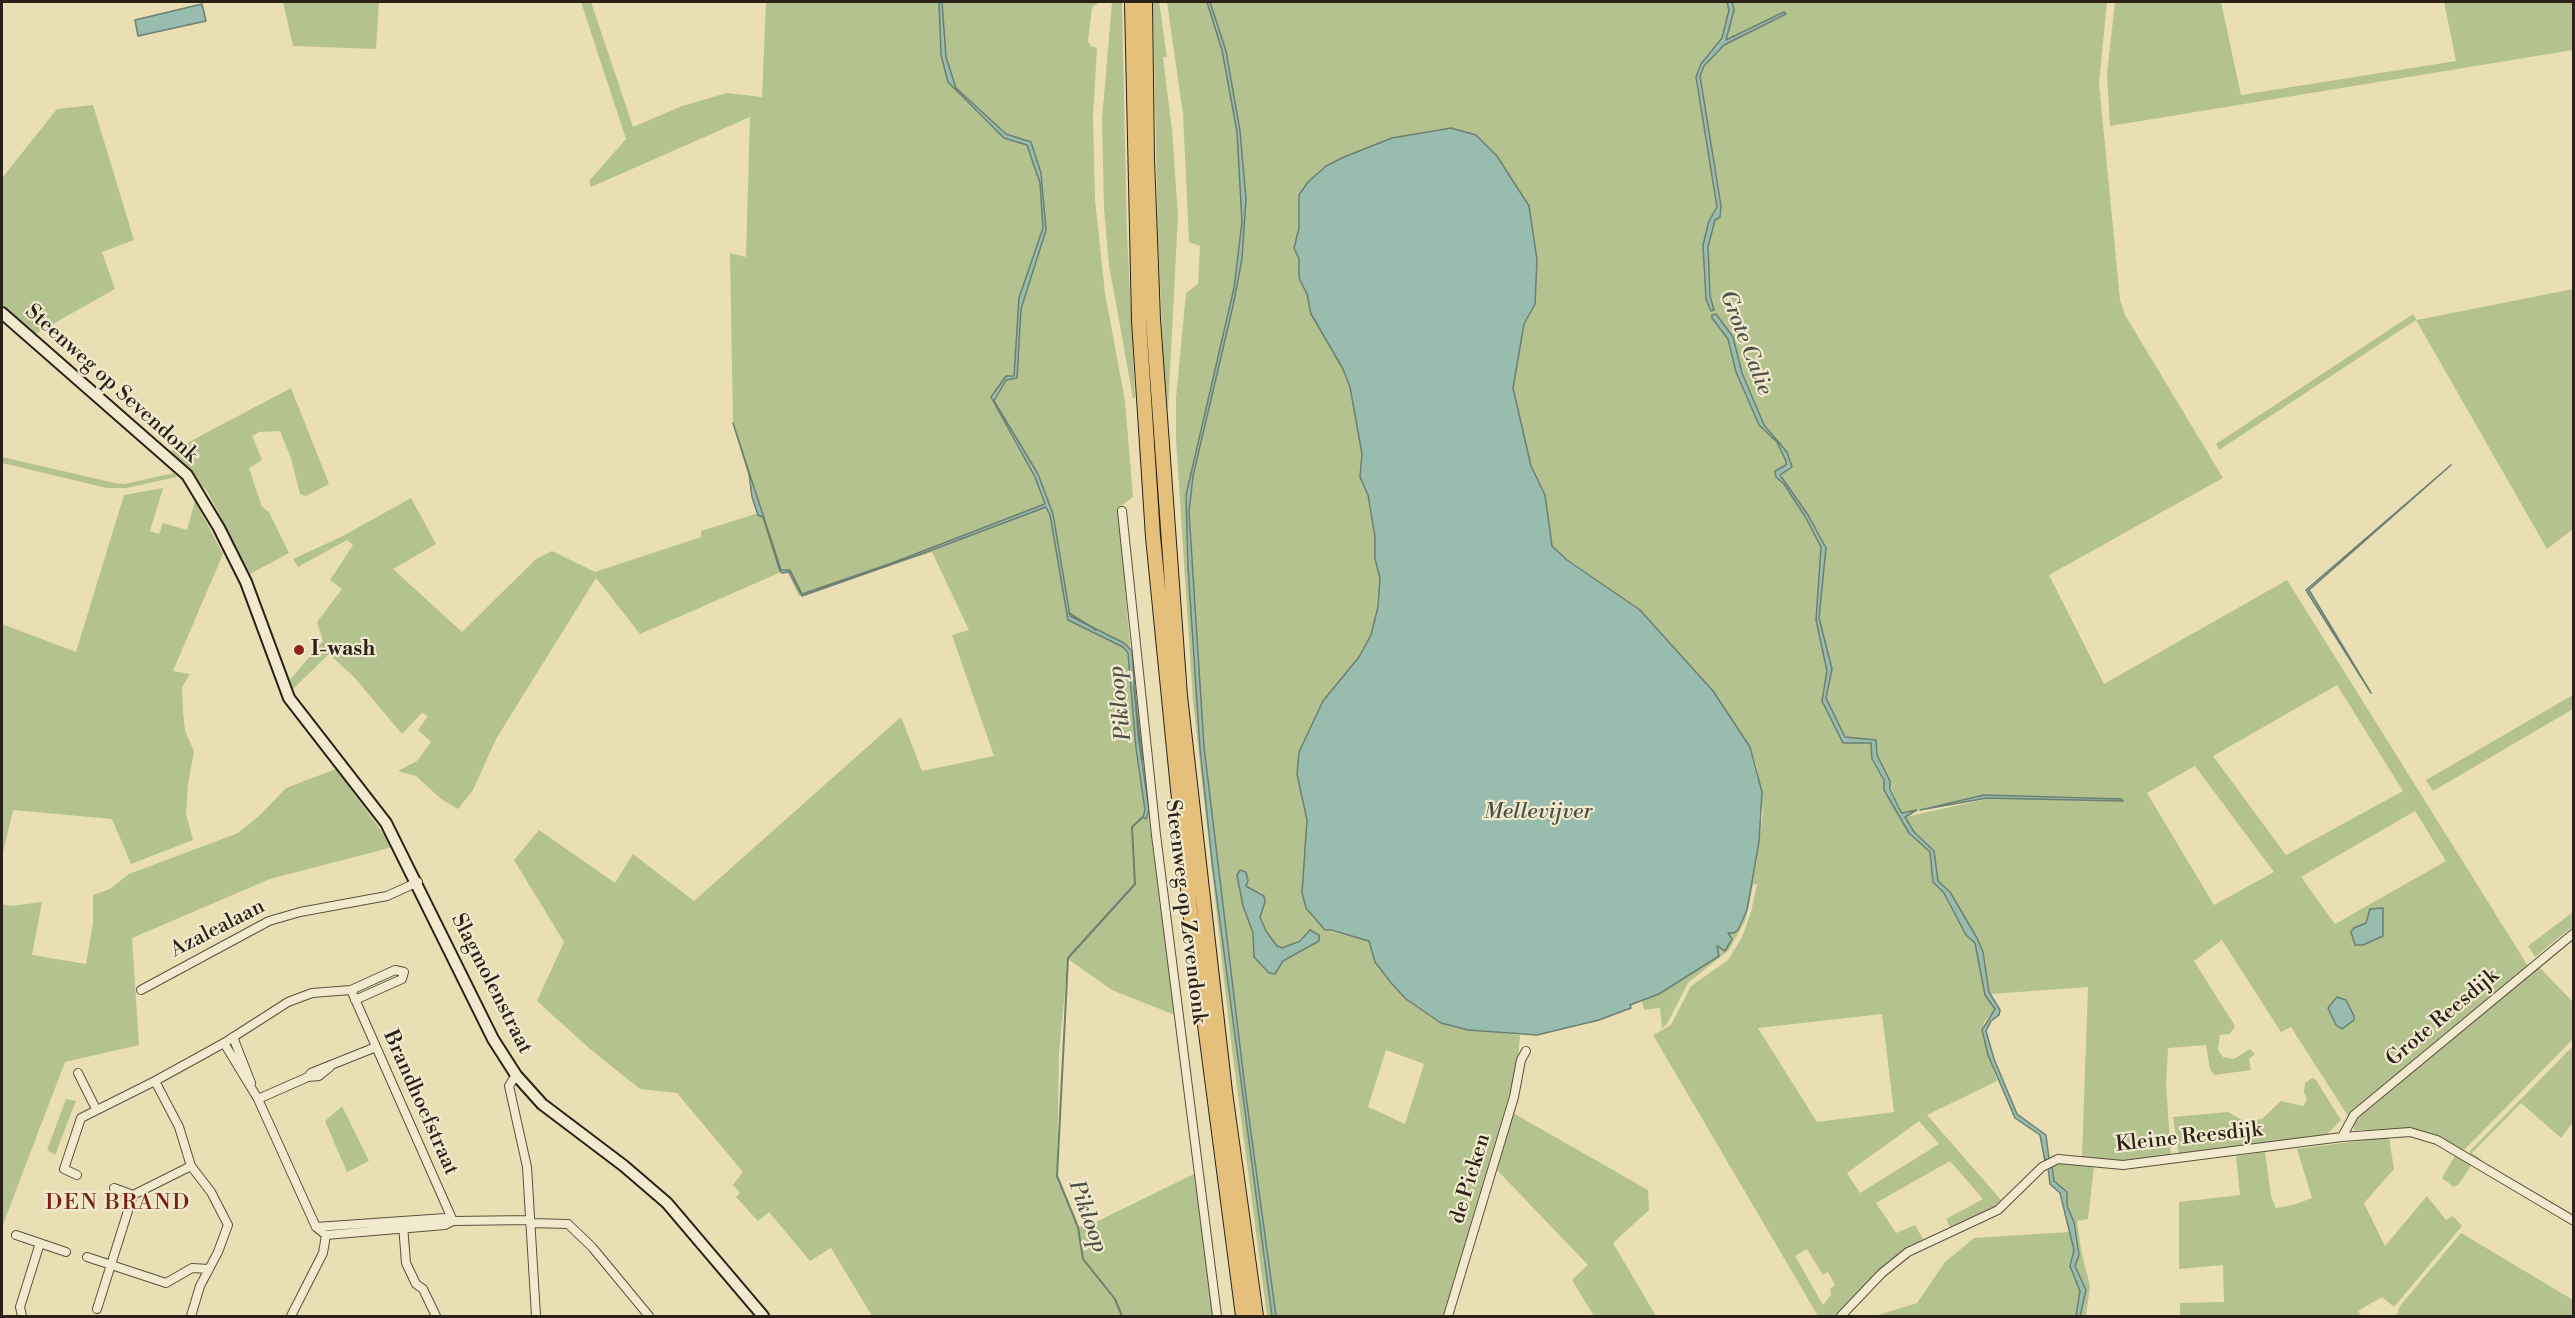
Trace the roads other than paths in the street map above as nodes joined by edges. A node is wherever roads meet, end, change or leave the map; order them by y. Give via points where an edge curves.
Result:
1 (1132, 2) edge
2 (1145, 2) edge
3 (2, 313) edge
4 (1122, 511) dead end
5 (271, 647) joint
6 (418, 882) junction
7 (2574, 933) edge
8 (141, 990) dead end
9 (351, 990) junction
10 (355, 1000) junction
11 (233, 1037) junction
12 (224, 1043) junction
13 (376, 1047) junction
14 (1526, 1051) dead end
15 (78, 1073) dead end
16 (516, 1075) junction
17 (155, 1081) junction
18 (252, 1087) junction
19 (258, 1099) junction
20 (96, 1109) junction
21 (2342, 1137) junction
22 (191, 1166) junction
23 (77, 1175) dead end
24 (114, 1188) dead end
25 (134, 1195) junction
26 (453, 1221) junction
27 (530, 1221) junction
28 (2574, 1221) edge
29 (403, 1224) junction
30 (316, 1227) junction
31 (337, 1228) junction
32 (16, 1235) dead end
33 (326, 1235) junction
34 (40, 1243) junction
35 (66, 1252) dead end
36 (87, 1257) dead end
37 (111, 1266) junction
38 (209, 1269) junction
39 (97, 1309) dead end
40 (22, 1317) edge
41 (191, 1317) edge
42 (291, 1317) edge
43 (436, 1317) edge
44 (536, 1317) edge
45 (649, 1317) edge
46 (763, 1317) edge
47 (1217, 1317) edge
48 (1243, 1317) edge
49 (1256, 1317) edge
50 (1448, 1317) edge
51 (1841, 1317) edge

1 - 48 highway via 1139,321 1153,537 1190,910
2 - 49 highway via 1153,319 1178,674 1224,1081
3 - 5 street, Steenweg op Sevendonk via 187,475 246,582
4 - 47 street, Steenweg op Zevendonk via 1158,846
5 - 6 street, Slagmolenstraat via 289,698 380,814
6 - 8 street, Azalealaan via 387,897 269,921
6 - 16 street, Slagmolenstraat via 484,1021
7 - 21 street, Grote Reesdijk via 2354,1115
9 - 10 street, Brandhoefstraat
9 - 10 street via 394,970 404,972 402,979
9 - 11 street via 301,996
10 - 13 street, Brandhoefstraat
11 - 12 street
11 - 18 street
12 - 17 street
12 - 18 street
13 - 19 street via 330,1067 319,1076
13 - 26 street, Brandhoefstraat
14 - 50 street, de Picken
15 - 20 street
16 - 27 street via 509,1086 527,1167
16 - 46 street, Slagmolenstraat via 542,1104 667,1203
17 - 20 street
17 - 22 street via 178,1127
18 - 19 street
19 - 30 street
20 - 23 street via 79,1121 64,1168
21 - 28 street, Kleine Reesdijk via 2422,1134
21 - 51 street, Kleine Reesdijk via 2123,1165 2054,1160 1998,1210 1908,1252 1882,1273
22 - 25 street
22 - 38 street via 228,1223
24 - 25 street
25 - 37 street
26 - 27 street
26 - 29 street via 445,1225
27 - 44 street
27 - 45 street via 568,1224
29 - 31 street
29 - 43 street via 406,1263
30 - 31 street
30 - 33 street
31 - 33 street
32 - 34 street
33 - 42 street via 324,1253
34 - 35 street
34 - 40 street via 20,1307
36 - 37 street
37 - 38 street via 166,1283 192,1268
37 - 39 street
38 - 41 street

